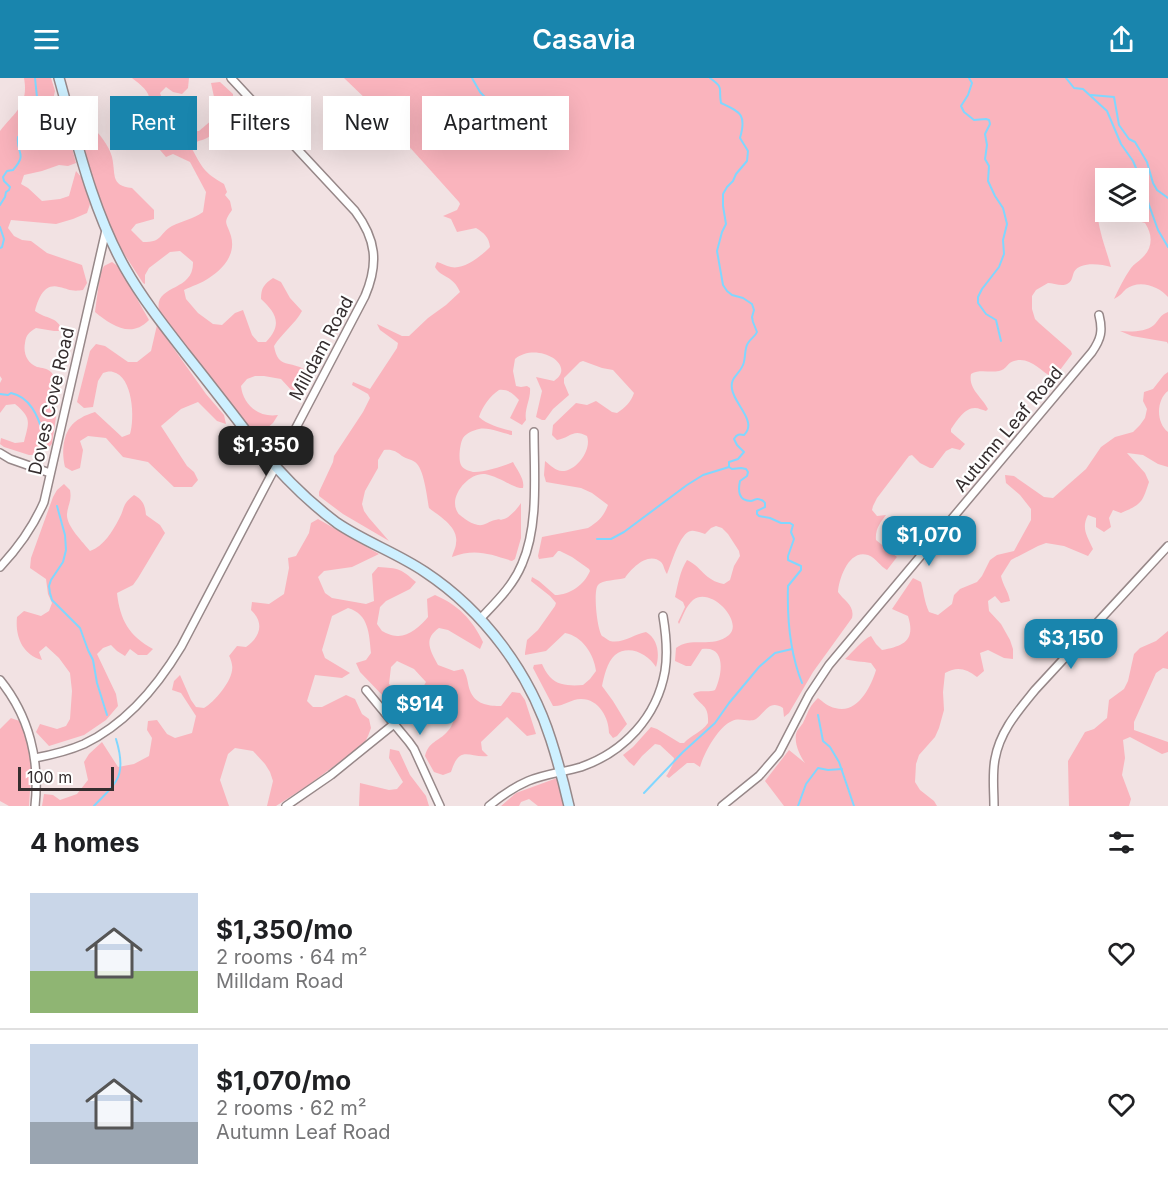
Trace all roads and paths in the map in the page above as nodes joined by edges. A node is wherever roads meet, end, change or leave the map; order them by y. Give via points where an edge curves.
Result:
1 (59, 78) edge
2 (231, 78) edge
3 (106, 230) junction
4 (1099, 315) dead end
5 (534, 432) dead end
6 (0, 453) edge
7 (275, 467) junction
8 (50, 472) junction
9 (1168, 546) edge
10 (0, 567) edge
11 (663, 616) dead end
12 (480, 619) junction
13 (0, 680) edge
14 (366, 690) dead end
15 (394, 724) junction
16 (35, 758) junction
17 (561, 772) junction
18 (35, 806) edge
19 (286, 806) edge
20 (440, 806) edge
21 (489, 806) edge
22 (569, 806) edge
23 (722, 806) edge
24 (994, 806) edge

1 - 3 street
2 - 7 street, Milldam Road via 355,211 368,232 374,256 365,296
3 - 7 street via 141,295
3 - 8 street, Doves Cove Road
4 - 23 street, Autumn Leaf Road via 1101,335 1092,352 829,665 770,765
5 - 12 street via 528,550 510,585
6 - 8 street
7 - 12 street via 338,523 424,572
7 - 16 street, Milldam Road via 181,647 157,683 131,712 101,735
8 - 10 street, Doves Cove Road via 36,519
9 - 24 street via 1010,722 994,759
11 - 17 street via 665,672 648,715 620,747
12 - 17 street via 528,686
13 - 16 street via 23,717
14 - 15 street
15 - 19 street
15 - 20 street via 414,749
16 - 18 street
17 - 21 street via 529,781
17 - 22 street

